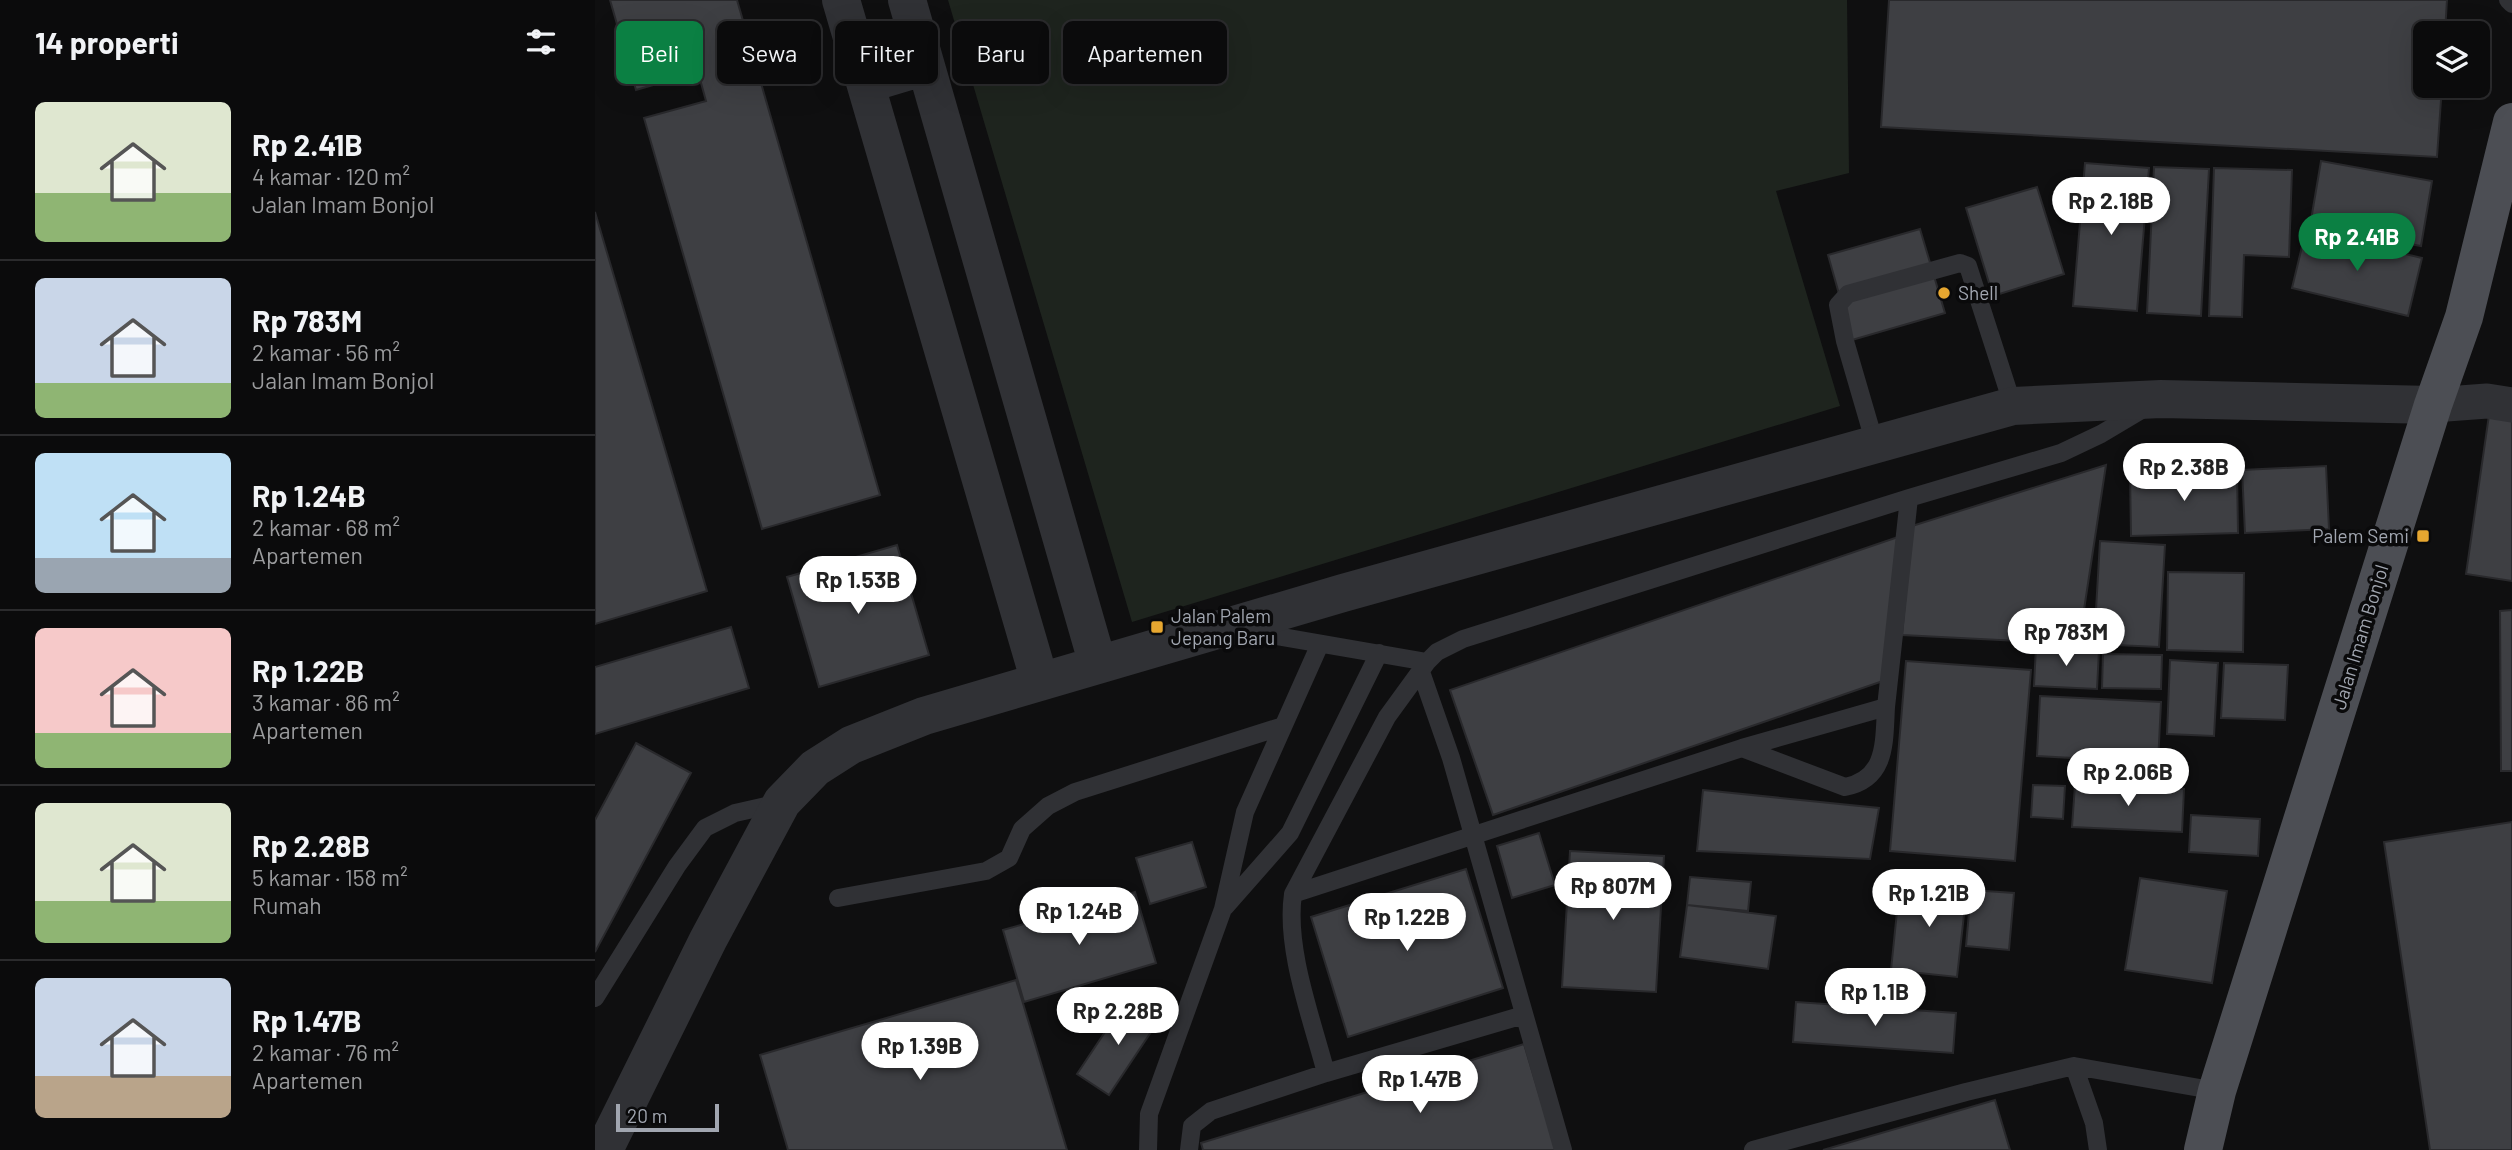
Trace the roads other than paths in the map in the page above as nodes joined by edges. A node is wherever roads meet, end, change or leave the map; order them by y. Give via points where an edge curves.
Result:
1 (841, 0) edge
2 (907, 0) edge
3 (2508, 0) edge
4 (2512, 4) edge
5 (847, 21) edge
6 (913, 21) edge
7 (866, 84) edge
8 (931, 84) edge
9 (2512, 122) edge
10 (2161, 399) junction
11 (2433, 405) junction
12 (2512, 405) edge
13 (2013, 406) junction
14 (1875, 444) junction
15 (1909, 498) junction
16 (1226, 627) junction
17 (1320, 643) junction
18 (1379, 653) junction
19 (1098, 665) junction
20 (1424, 666) junction
21 (1040, 682) junction
22 (1886, 707) junction
23 (1283, 726) junction
24 (1742, 748) junction
25 (782, 803) junction
26 (1473, 835) junction
27 (1293, 894) junction
28 (838, 898) dead end
29 (1223, 909) junction
30 (595, 998) edge
31 (1524, 1015) junction
32 (2074, 1066) junction
33 (1327, 1073) junction
34 (2217, 1091) junction
35 (604, 1150) edge
36 (1148, 1150) edge
37 (1189, 1150) edge
38 (1563, 1150) edge
39 (1753, 1150) edge
40 (2098, 1150) edge
41 (2203, 1150) edge

1 - 5 street
2 - 6 street
3 - 4 lane
7 - 21 street
8 - 19 street
9 - 11 main road, Jalan Imam Bonjol via 2464,317
10 - 11 street
10 - 13 street
10 - 15 lane via 2061,453
11 - 12 street via 2487,401
11 - 34 main road, Jalan Imam Bonjol
13 - 14 street
13 - 14 lane via 1968,266 1960,263 1848,294 1838,305
14 - 16 street
15 - 20 lane via 1463,639 1437,652
15 - 22 lane
16 - 17 lane
16 - 19 street
17 - 18 lane
17 - 23 lane
18 - 20 lane
18 - 29 lane via 1290,833
19 - 21 street
20 - 26 lane
20 - 27 lane via 1387,717
21 - 25 street via 925,716 851,745 815,768
22 - 24 lane
22 - 24 lane via 1879,763 1857,785 1845,787
23 - 28 lane via 1075,792 1048,806 1022,830 1009,858 986,871
23 - 29 lane via 1245,812
24 - 26 lane
25 - 30 lane via 736,813 705,828
25 - 35 street
26 - 27 lane
26 - 31 lane
27 - 33 lane via 1290,915 1296,956
29 - 36 lane via 1149,1114
31 - 33 lane
31 - 38 lane
32 - 34 lane
32 - 39 lane
32 - 40 lane via 2094,1123
33 - 37 lane via 1211,1111 1192,1126
34 - 41 main road, Jalan Imam Bonjol

